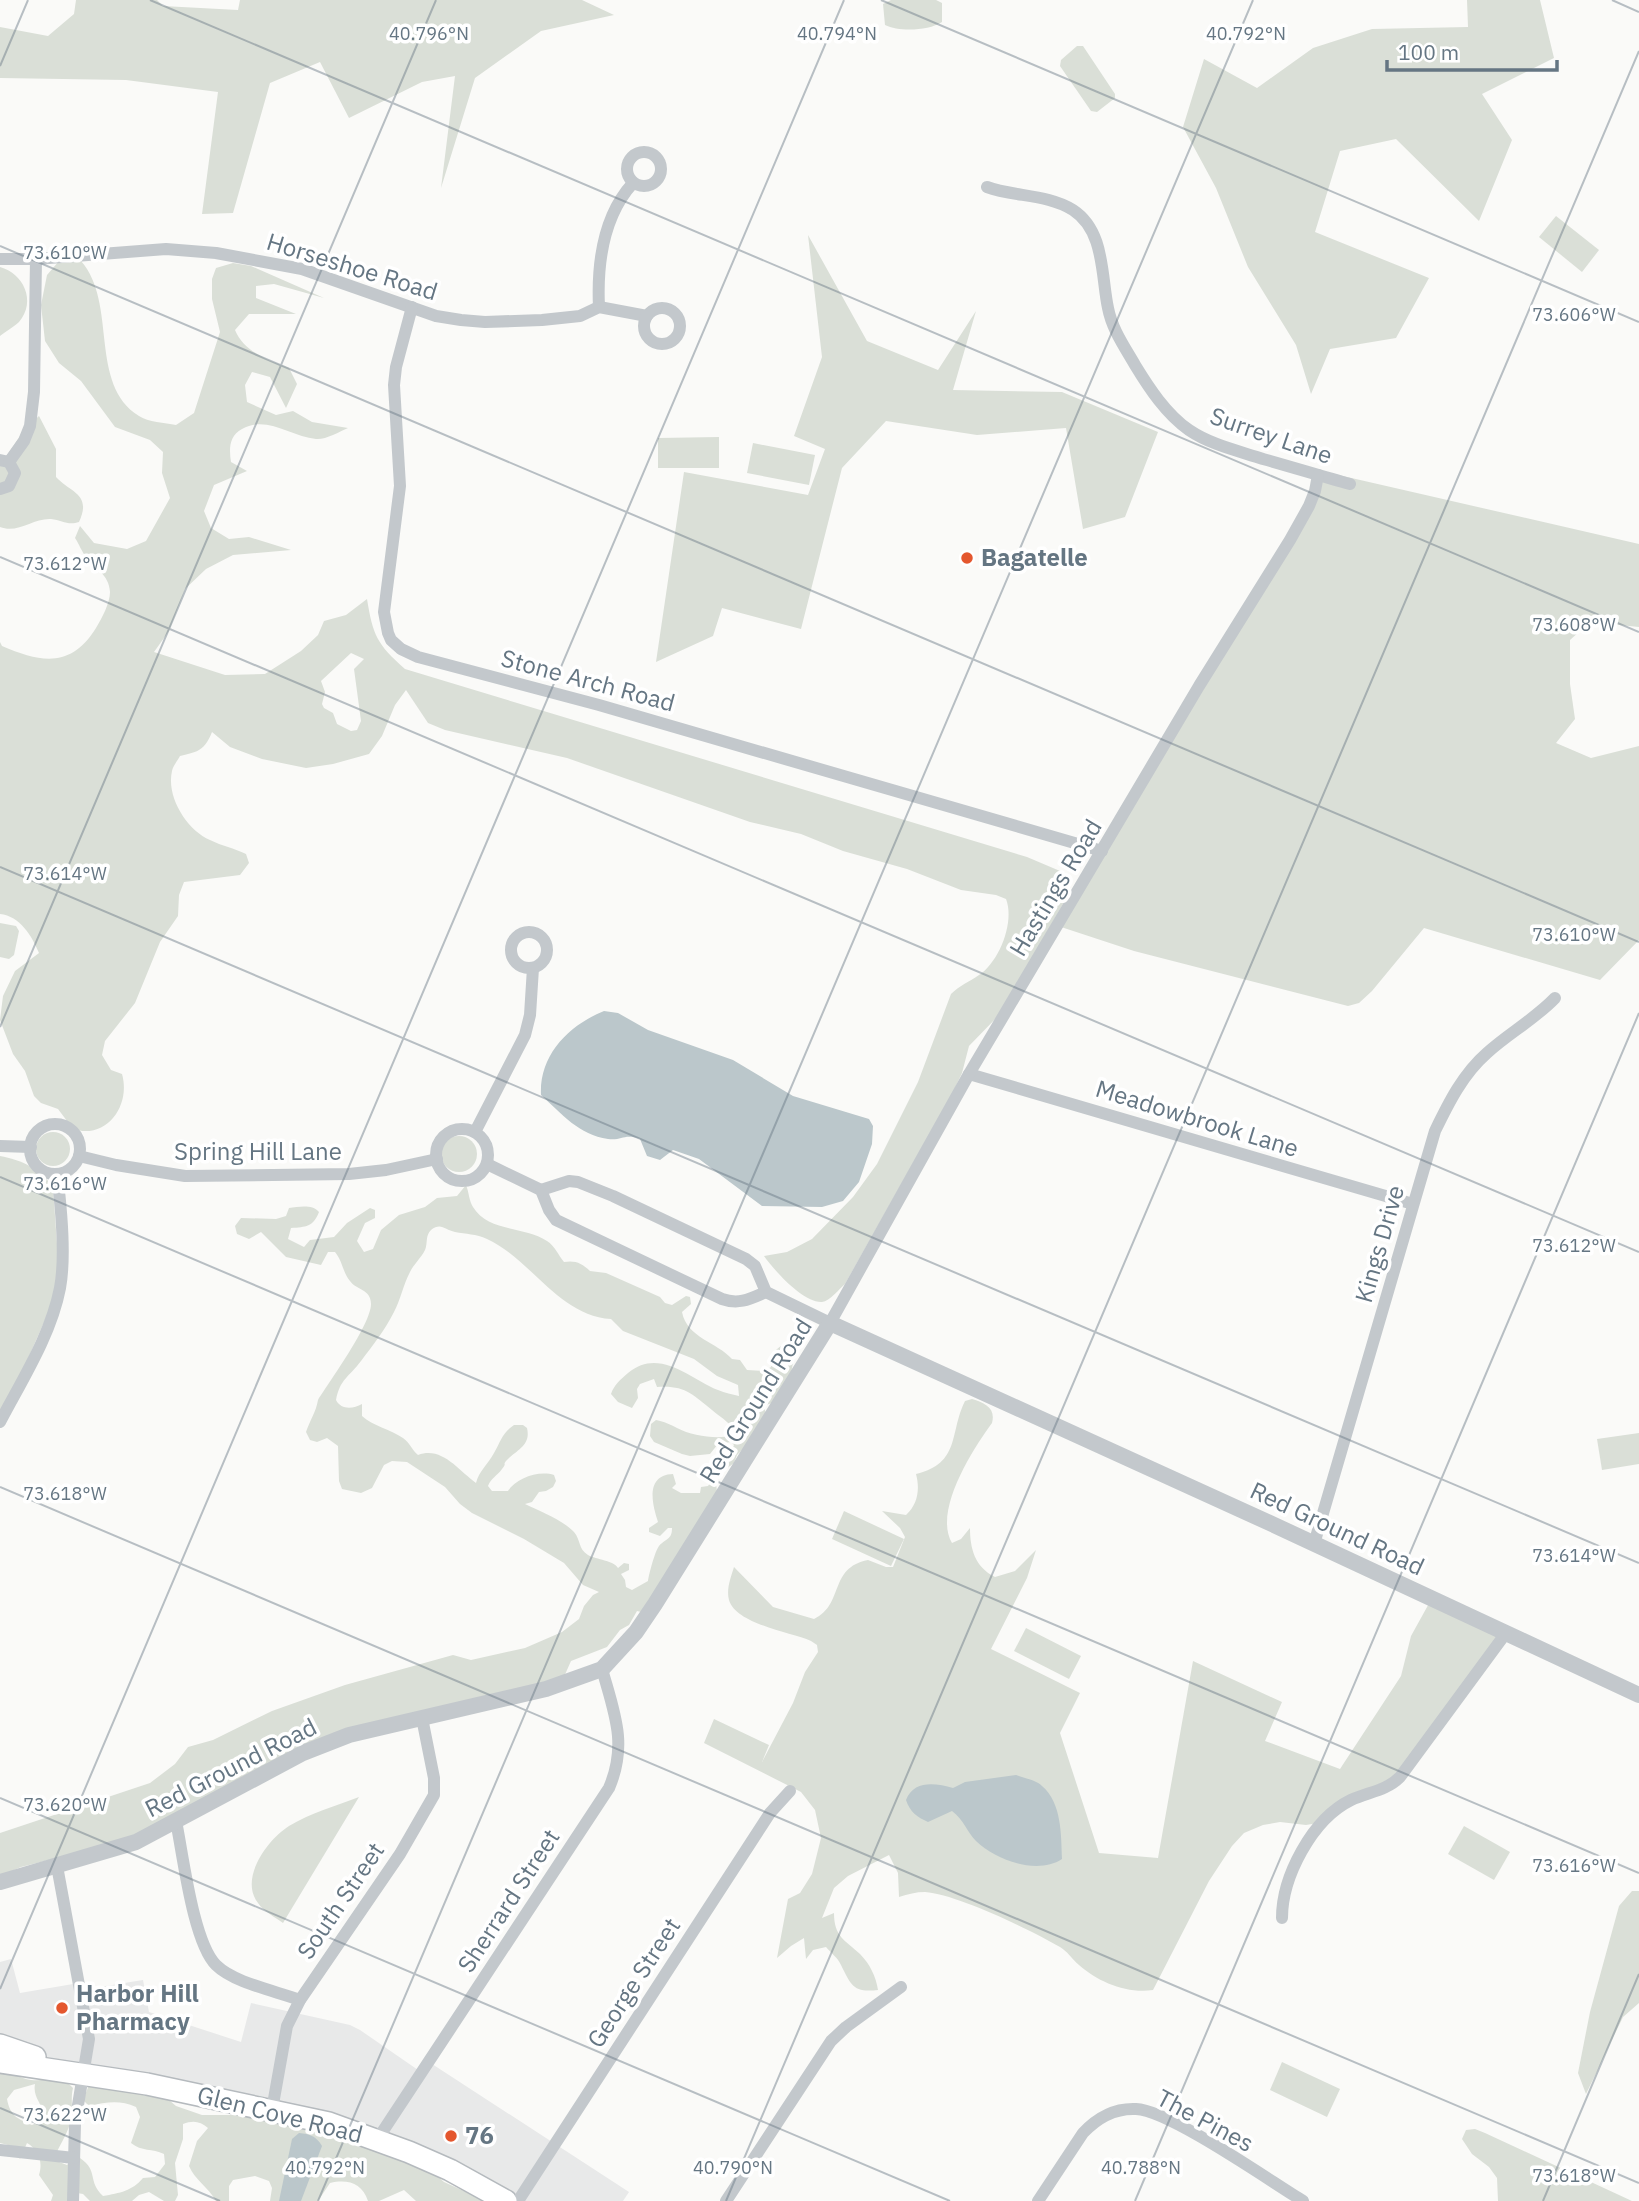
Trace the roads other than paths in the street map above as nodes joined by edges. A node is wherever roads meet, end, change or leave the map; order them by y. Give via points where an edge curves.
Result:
1 (633, 183) dead end
2 (986, 187) dead end
3 (0, 259) edge
4 (36, 259) junction
5 (412, 307) junction
6 (599, 307) junction
7 (647, 316) dead end
8 (4, 461) edge
9 (1318, 475) junction
10 (1350, 484) dead end
11 (0, 489) edge
12 (1102, 851) junction
13 (533, 968) dead end
14 (1555, 998) dead end
15 (969, 1074) junction
16 (475, 1132) junction
17 (0, 1146) edge
18 (31, 1147) junction
19 (79, 1156) junction
20 (437, 1159) junction
21 (486, 1164) junction
22 (57, 1174) junction
23 (541, 1190) junction
24 (1413, 1204) junction
25 (766, 1292) junction
26 (830, 1323) junction
27 (0, 1422) edge
28 (1314, 1544) junction
29 (1506, 1633) junction
30 (602, 1669) junction
31 (1639, 1695) edge
32 (422, 1718) junction
33 (790, 1791) dead end
34 (176, 1821) junction
35 (57, 1866) junction
36 (0, 1882) edge
37 (1282, 1919) dead end
38 (901, 1987) dead end
39 (300, 2000) junction
40 (0, 2045) edge
41 (0, 2062) edge
42 (84, 2073) junction
43 (272, 2110) junction
44 (377, 2140) junction
45 (0, 2150) edge
46 (74, 2158) junction
47 (73, 2201) edge
48 (506, 2201) edge
49 (517, 2201) edge
50 (726, 2201) edge
51 (1038, 2201) edge
52 (1303, 2201) edge

1 - 6 street via 618,202 606,235 599,270
2 - 9 street, Surrey Lane via 1052,201 1072,210 1091,230 1115,331 1169,413 1189,430 1233,450
3 - 4 street, Horseshoe Road
4 - 5 street, Horseshoe Road via 166,249 216,253 302,269
4 - 8 street via 30,426 24,441
5 - 6 street, Horseshoe Road via 436,316 485,322 580,316
5 - 12 street, Stone Arch Road via 394,385 400,485 384,612 387,633 401,649
6 - 7 street, Horseshoe Road
8 - 11 street via 14,469 14,478
9 - 10 street, Surrey Lane
9 - 12 street, Hastings Road via 1303,517
12 - 15 street, Hastings Road
13 - 16 street via 525,1035
14 - 24 street, Kings Drive via 1486,1053 1452,1095 1435,1130
15 - 24 street, Meadowbrook Lane
15 - 26 street, Hastings Road
16 - 20 street via 451,1132 440,1143
16 - 21 street via 485,1143
17 - 18 street
18 - 19 street via 41,1129 60,1125 75,1134
18 - 22 street via 37,1166
19 - 20 street, Spring Hill Lane via 196,1177 349,1174
19 - 22 street via 71,1168
20 - 21 street via 444,1174 459,1181 476,1177
21 - 23 street
22 - 27 street via 60,1286 45,1331
23 - 25 street via 569,1181 613,1196 746,1259 755,1266
23 - 25 street via 556,1220 722,1299 741,1302
24 - 28 street, Kings Drive
25 - 26 street
26 - 28 street, Red Ground Road
26 - 30 street, Red Ground Road via 655,1604
28 - 29 street, Red Ground Road
29 - 31 street, Red Ground Road
29 - 37 street via 1400,1777 1386,1788 1344,1804 1312,1836 1292,1871
30 - 32 street, Red Ground Road via 545,1689
30 - 44 street, Sherrard Street via 620,1743 609,1788
32 - 34 street, Red Ground Road via 349,1735 303,1753
32 - 39 street, South Street via 434,1778 431,1802
33 - 49 street, George Street via 770,1813
34 - 35 street, Red Ground Road via 136,1842
34 - 39 street via 191,1895 216,1965 228,1974
35 - 36 street, Red Ground Road
35 - 42 street via 89,2039
38 - 50 street via 831,2041
39 - 43 street, South Street via 287,2026
40 - 42 main road, Glen Cove Road
41 - 42 main road, Glen Cove Road
42 - 43 main road, Glen Cove Road
42 - 46 street
43 - 44 main road, Glen Cove Road
44 - 48 main road, Glen Cove Road via 450,2170
45 - 46 street
46 - 47 street
51 - 52 street, The Pines via 1091,2124 1118,2110 1135,2109 1181,2126

